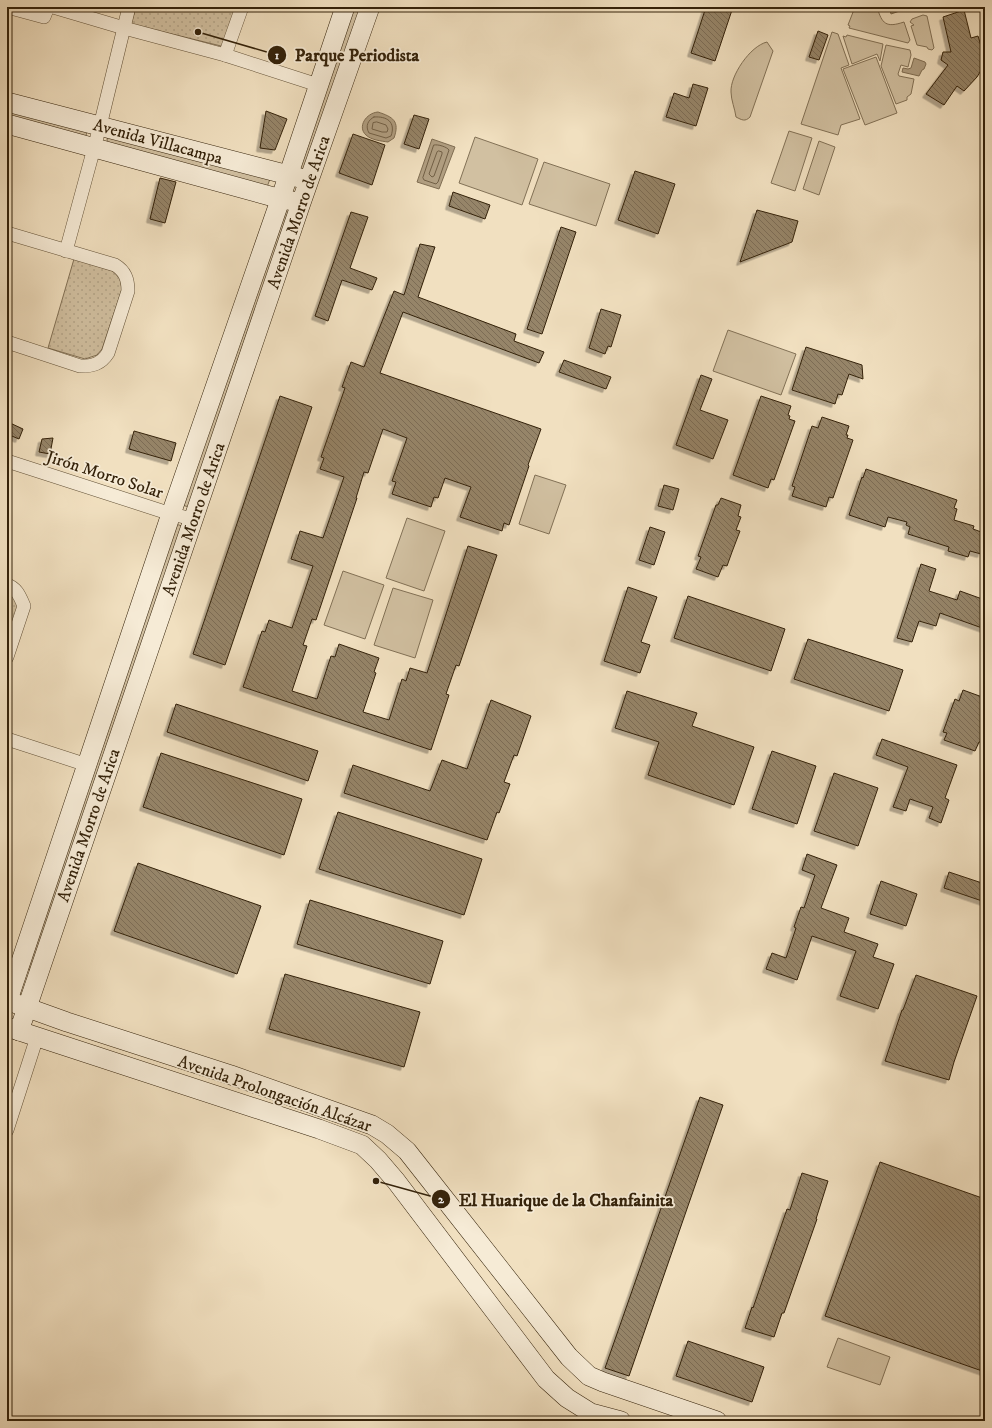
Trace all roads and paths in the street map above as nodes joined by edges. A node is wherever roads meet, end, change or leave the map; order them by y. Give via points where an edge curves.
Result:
1 (7, 7) edge
2 (48, 7) edge
3 (54, 7) edge
4 (129, 7) edge
5 (242, 7) edge
6 (345, 7) edge
7 (370, 7) edge
8 (124, 28) junction
9 (225, 55) junction
10 (318, 85) junction
11 (7, 102) edge
12 (7, 124) edge
13 (100, 126) junction
14 (94, 148) junction
15 (288, 176) junction
16 (309, 180) junction
17 (281, 199) junction
18 (301, 203) junction
19 (7, 233) edge
20 (72, 252) junction
21 (7, 342) edge
22 (7, 461) edge
23 (171, 514) junction
24 (193, 519) junction
25 (7, 585) edge
26 (7, 657) edge
27 (7, 739) edge
28 (86, 765) junction
29 (7, 1001) edge
30 (26, 1007) junction
31 (13, 1029) edge
32 (37, 1037) junction
33 (231, 1075) junction
34 (223, 1097) junction
35 (7, 1130) edge
36 (621, 1421) edge
37 (717, 1421) edge

1 - 2 street via 44,17
3 - 8 street
4 - 8 street
5 - 9 street
6 - 10 main road, Avenida Morro de Arica
7 - 16 main road, Avenida Morro de Arica
8 - 9 street
8 - 13 street
9 - 10 street
10 - 15 main road, Avenida Morro de Arica
11 - 13 main road, Avenida Villacampa
12 - 14 main road, Avenida Villacampa
13 - 14 street
13 - 15 main road, Avenida Villacampa
14 - 17 main road, Avenida Villacampa
14 - 20 street
15 - 16 main road, Avenida Villacampa
15 - 17 main road, Avenida Morro de Arica
16 - 18 main road, Avenida Morro de Arica
17 - 18 main road, Avenida Villacampa
17 - 23 main road, Avenida Morro de Arica
18 - 24 main road, Avenida Morro de Arica
19 - 20 street
20 - 21 street via 115,265 126,275 128,291 104,359 80,366
22 - 23 street, Jirón Morro Solar
23 - 24 street, Jirón Morro Solar
23 - 28 main road, Avenida Morro de Arica
24 - 30 main road, Avenida Morro de Arica
25 - 26 street via 19,594 24,606
27 - 28 street
28 - 29 main road, Avenida Morro de Arica
29 - 30 main road, Avenida Prolongación Alcázar
30 - 31 main road, Avenida Morro de Arica
30 - 33 main road, Avenida Prolongación Alcázar
31 - 32 main road, Avenida Prolongación Alcázar
32 - 34 main road, Avenida Prolongación Alcázar
32 - 35 street
33 - 34 main road
33 - 37 main road, Avenida Prolongación Alcázar via 372,1125 387,1134 407,1151 569,1357 589,1376
34 - 36 main road, Avenida Prolongación Alcázar via 362,1145 396,1181 546,1379 566,1398 591,1412

